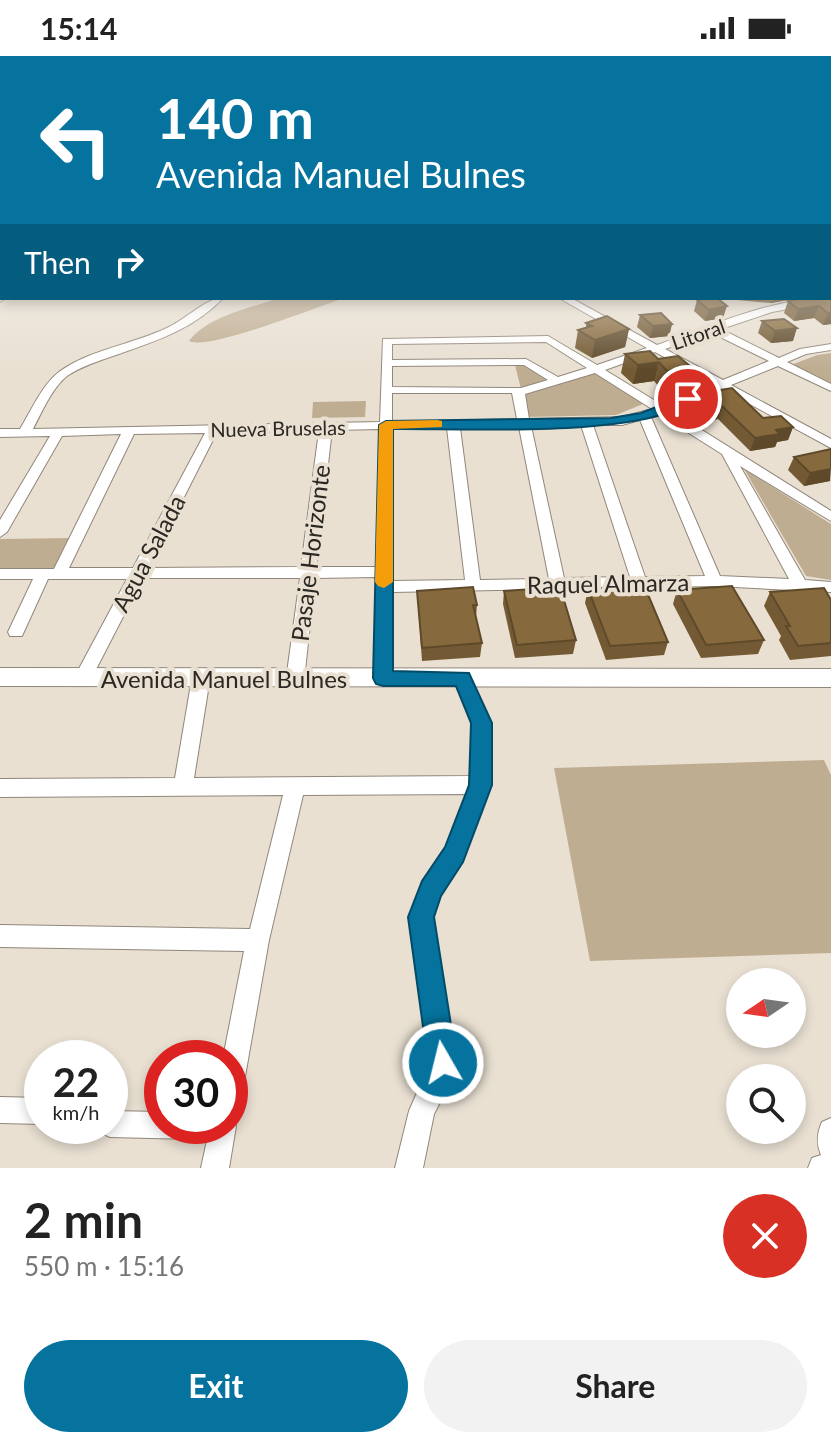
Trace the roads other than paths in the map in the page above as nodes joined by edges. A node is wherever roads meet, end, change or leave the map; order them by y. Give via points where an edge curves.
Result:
1 (216, 300) edge
2 (568, 300) edge
3 (820, 300) edge
4 (713, 329) junction
5 (831, 347) edge
6 (656, 348) junction
7 (779, 362) junction
8 (387, 363) junction
9 (597, 369) junction
10 (557, 381) junction
11 (722, 385) junction
12 (831, 388) edge
13 (386, 390) junction
14 (521, 392) junction
15 (661, 410) junction
16 (644, 416) junction
17 (586, 422) junction
18 (522, 423) junction
19 (453, 424) junction
20 (386, 425) junction
21 (326, 426) junction
22 (213, 429) junction
23 (129, 431) junction
24 (58, 432) junction
25 (0, 433) edge
26 (24, 433) junction
27 (831, 444) edge
28 (727, 452) junction
29 (831, 517) edge
30 (0, 532) edge
31 (308, 572) junction
32 (138, 573) junction
33 (0, 574) edge
34 (51, 574) junction
35 (384, 579) junction
36 (715, 581) junction
37 (639, 582) junction
38 (558, 584) junction
39 (799, 584) junction
40 (473, 585) junction
41 (831, 587) edge
42 (16, 632) dead end
43 (0, 677) edge
44 (83, 678) junction
45 (201, 678) junction
46 (383, 678) junction
47 (462, 678) junction
48 (831, 678) edge
49 (295, 680) junction
50 (295, 785) junction
51 (481, 785) junction
52 (183, 787) junction
53 (0, 788) edge
54 (0, 936) edge
55 (258, 940) junction
56 (239, 1040) edge
57 (0, 1110) edge
58 (24, 1111) edge
59 (831, 1131) edge
60 (220, 1144) edge
61 (831, 1146) edge
62 (831, 1166) edge
63 (215, 1168) edge
64 (409, 1168) edge
65 (822, 1168) edge

1 - 26 street via 153,339 63,374
2 - 6 street
3 - 4 street, Litoral via 770,309
4 - 6 street, Litoral
4 - 7 street
5 - 7 street, Nueva Bruselas
6 - 9 street, Litoral
6 - 11 street
7 - 11 street, Nueva Bruselas
7 - 12 street
8 - 9 street via 387,341 548,339
8 - 10 street via 526,362
8 - 13 street
9 - 10 street, Litoral
9 - 15 street
10 - 14 street, Litoral
11 - 15 street, Nueva Bruselas
11 - 27 street
13 - 14 street, Litoral
13 - 20 street
14 - 18 street
15 - 16 street, Nueva Bruselas
15 - 28 street
16 - 17 street, Nueva Bruselas
16 - 36 street
17 - 18 street, Nueva Bruselas
17 - 37 street
18 - 19 street, Nueva Bruselas
18 - 38 street
19 - 20 street, Nueva Bruselas
19 - 40 street
20 - 21 street, Nueva Bruselas
20 - 35 street
21 - 22 street, Nueva Bruselas
21 - 31 street, Pasaje Horizonte
22 - 23 street, Nueva Bruselas
22 - 32 street, Agua Salada
23 - 24 street, Nueva Bruselas
23 - 34 street
24 - 26 street, Nueva Bruselas
24 - 30 street
25 - 26 street, Nueva Bruselas
28 - 29 street
28 - 39 street
31 - 32 street, Raquel Almarza
31 - 35 street, Raquel Almarza
31 - 49 street, Pasaje Horizonte
32 - 34 street, Raquel Almarza
32 - 44 street, Agua Salada
33 - 34 street, Raquel Almarza
34 - 42 street
35 - 40 street, Raquel Almarza
35 - 46 street
36 - 37 street, Raquel Almarza
36 - 39 street, Raquel Almarza
37 - 38 street, Raquel Almarza
38 - 40 street, Raquel Almarza
39 - 41 street, Raquel Almarza
43 - 44 street, Avenida Manuel Bulnes
44 - 45 street, Avenida Manuel Bulnes
45 - 49 street, Avenida Manuel Bulnes
45 - 52 street
46 - 47 street, Avenida Manuel Bulnes
46 - 49 street, Avenida Manuel Bulnes
47 - 48 street, Avenida Manuel Bulnes
47 - 51 street via 481,723
50 - 51 street
50 - 52 street
50 - 55 street
51 - 64 street via 421,917 443,1063 422,1111
52 - 53 street
54 - 55 street
55 - 56 street
57 - 58 street
59 - 61 street
60 - 63 street
62 - 65 street

